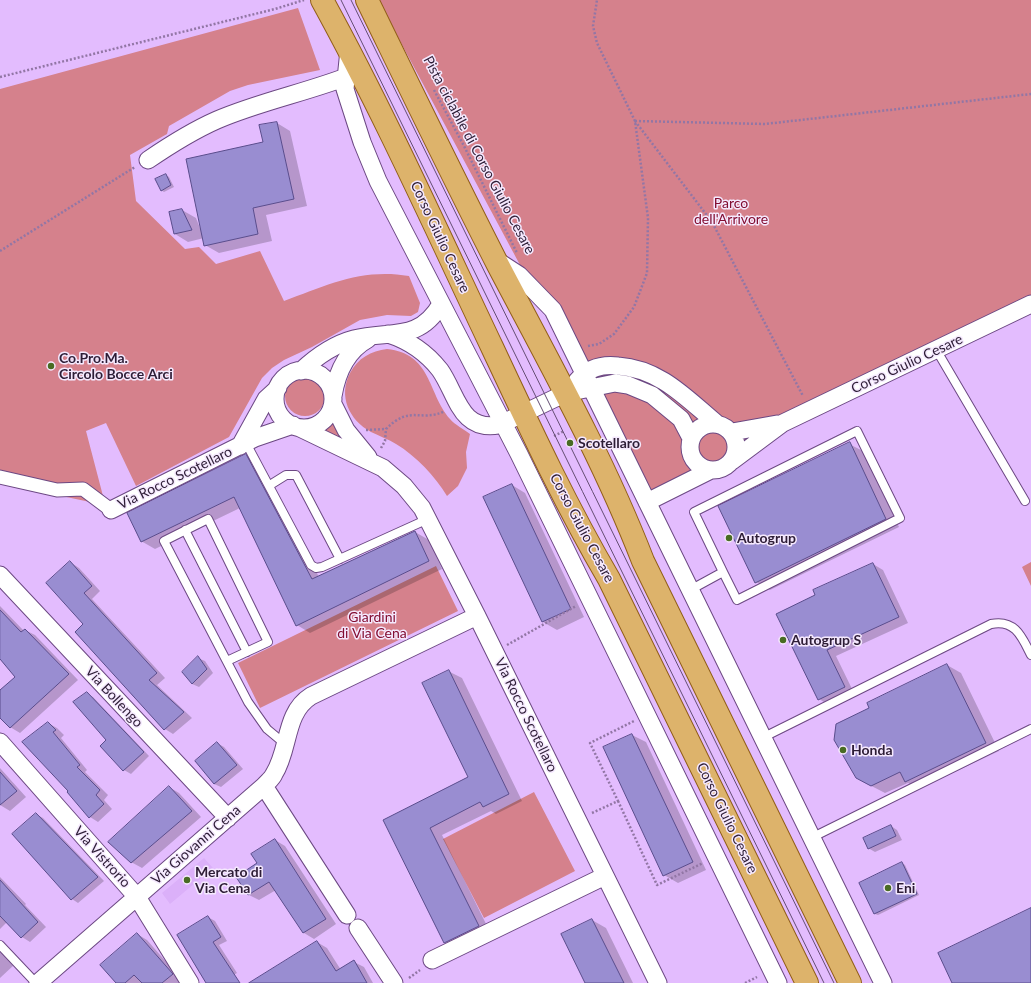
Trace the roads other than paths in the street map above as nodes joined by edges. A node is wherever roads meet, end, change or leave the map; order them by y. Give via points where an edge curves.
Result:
1 (322, 0) edge
2 (367, 0) edge
3 (353, 75) junction
4 (148, 160) road end
5 (496, 260) junction
6 (441, 304) junction
7 (1031, 304) edge
8 (388, 334) junction
9 (372, 337) junction
10 (937, 350) junction
11 (301, 370) junction
12 (584, 373) junction
13 (278, 388) junction
14 (592, 388) junction
15 (566, 393) junction
16 (333, 400) junction
17 (523, 414) junction
18 (504, 423) junction
19 (716, 423) junction
20 (783, 423) junction
21 (296, 427) junction
22 (732, 432) junction
23 (691, 438) junction
24 (243, 444) junction
25 (732, 461) junction
26 (374, 463) junction
27 (711, 470) junction
28 (0, 477) edge
29 (270, 485) junction
30 (1024, 501) dead end
31 (647, 502) junction
32 (111, 510) joint
33 (428, 519) junction
34 (185, 530) junction
35 (340, 559) junction
36 (724, 572) junction
37 (0, 575) edge
38 (690, 590) junction
39 (477, 616) junction
40 (247, 652) junction
41 (1031, 655) edge
42 (227, 661) junction
43 (1031, 729) edge
44 (762, 738) junction
45 (0, 742) edge
46 (285, 744) junction
47 (264, 786) junction
48 (228, 818) junction
49 (811, 838) junction
50 (605, 876) junction
51 (137, 896) junction
52 (347, 915) dead end
53 (358, 928) dead end
54 (0, 945) edge
55 (432, 960) dead end
56 (37, 983) edge
57 (190, 983) edge
58 (394, 983) edge
59 (658, 983) edge
60 (778, 983) edge
61 (807, 983) edge
62 (850, 983) edge
63 (883, 983) edge

1 - 3 main road, Corso Giulio Cesare via 350,50
2 - 5 main road
3 - 4 street via 220,119 192,132
3 - 6 street, Corso Giulio Cesare via 345,89 374,172
3 - 17 main road, Corso Giulio Cesare
5 - 12 street via 519,275 553,310
5 - 15 main road
6 - 8 street via 435,315 423,326 406,332
6 - 18 street, Corso Giulio Cesare
7 - 10 street, Corso Giulio Cesare
8 - 9 street
8 - 18 street via 405,339 428,357 442,374 458,404 473,422 489,426
9 - 11 street via 353,339 314,358
9 - 16 street via 354,349 344,362 337,376
10 - 20 street, Corso Giulio Cesare
10 - 30 lane
11 - 13 street via 288,376
11 - 16 street via 323,377 328,382
12 - 14 street
12 - 15 street
12 - 19 street via 600,366 631,367 648,371 667,382
13 - 21 street via 278,410 286,422
13 - 24 street, Via Rocco Scotellaro via 266,399
14 - 15 street
14 - 23 street via 615,383 640,389 681,419
14 - 31 street
15 - 17 street
15 - 62 main road via 624,512 643,561
16 - 21 street via 327,417 321,422 308,428
16 - 26 street, Via Rocco Scotellaro via 350,436
17 - 18 street
17 - 61 main road, Corso Giulio Cesare via 579,527 609,579
18 - 60 street, Corso Giulio Cesare
19 - 22 street
19 - 23 street via 704,425
20 - 22 street, Corso Giulio Cesare
20 - 25 street, Corso Giulio Cesare
21 - 24 street, Via Rocco Scotellaro via 268,432
21 - 26 street, Via Rocco Scotellaro
22 - 25 street via 737,443
23 - 27 street via 692,456 699,466
24 - 29 lane
24 - 32 street, Via Rocco Scotellaro
25 - 27 street via 723,468
26 - 33 street, Via Rocco Scotellaro via 404,486
27 - 31 street
28 - 32 street via 57,490 83,489
29 - 35 lane via 311,565 316,568 322,567
29 - 35 lane via 286,475 296,475
31 - 38 street
33 - 35 lane
33 - 39 street, Via Rocco Scotellaro
34 - 40 lane
34 - 40 lane via 208,519 268,642
34 - 42 lane via 164,541
36 - 36 lane via 694,512 857,431 900,518 737,600
36 - 38 lane
37 - 48 street, Via Bollengo
38 - 44 street
39 - 46 street, Via Giovanni Cena via 307,698 298,706
39 - 50 street, Via Rocco Scotellaro
40 - 42 lane
41 - 44 lane via 1022,635 1016,629 1006,624 991,624
42 - 46 lane via 257,717 266,729
43 - 49 lane
44 - 49 street
45 - 51 street, Via Vistrorio
46 - 47 street, Via Giovanni Cena via 274,774
47 - 48 street, Via Giovanni Cena
47 - 52 street
48 - 51 street, Via Giovanni Cena
49 - 63 street
50 - 55 street
50 - 59 street, Via Rocco Scotellaro
51 - 56 street, Via Giovanni Cena
51 - 57 street, Via Vistrorio
53 - 58 street
54 - 56 lane, Via Giovanni Cena

